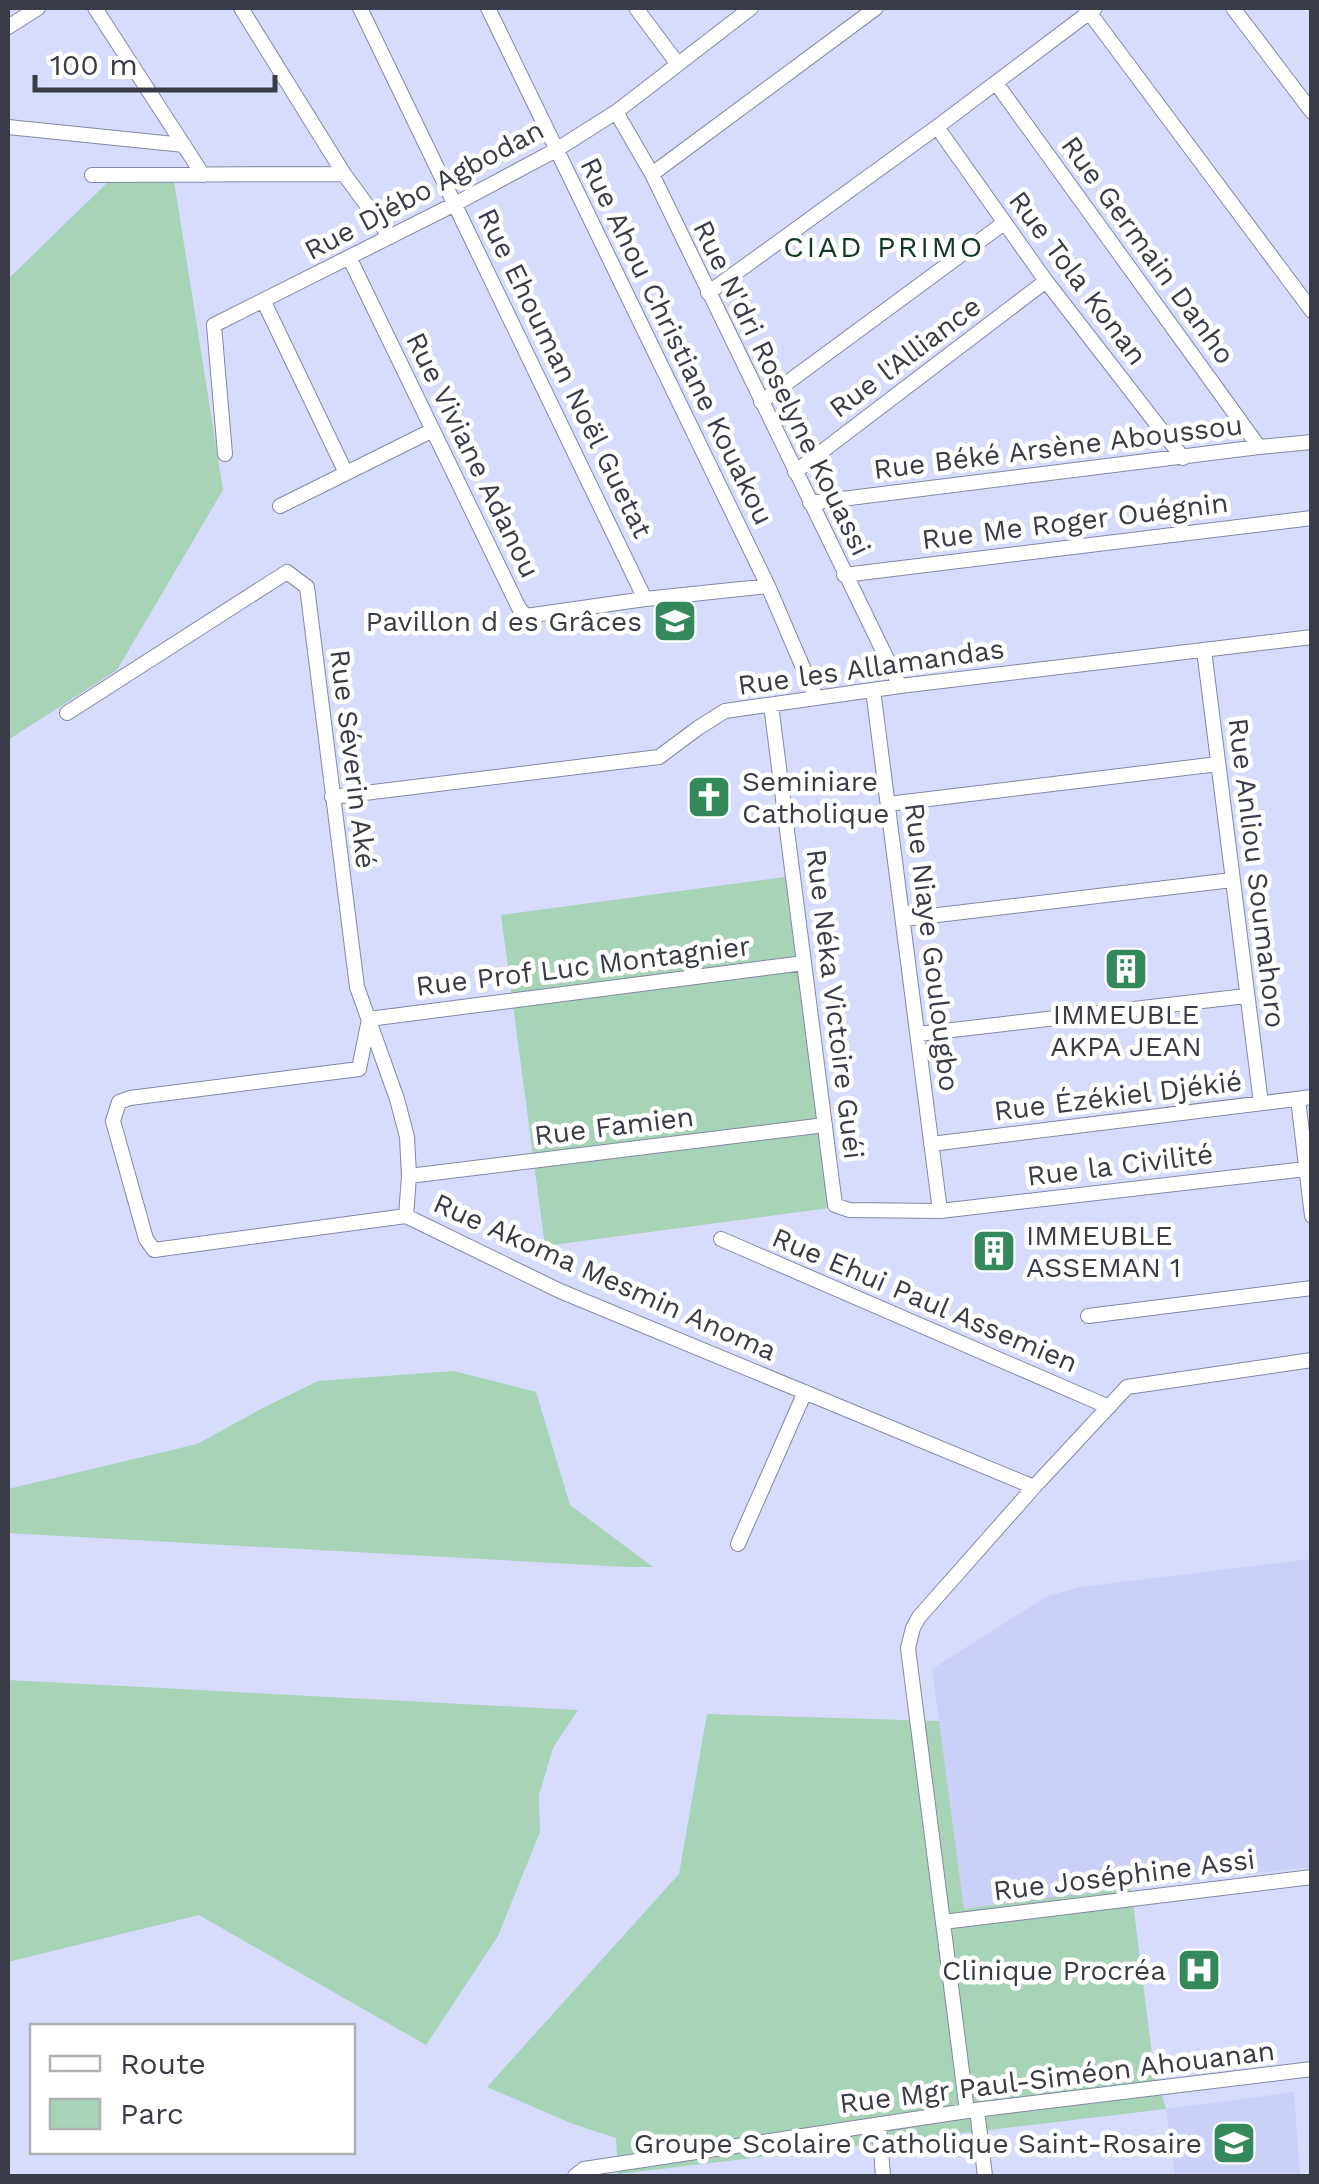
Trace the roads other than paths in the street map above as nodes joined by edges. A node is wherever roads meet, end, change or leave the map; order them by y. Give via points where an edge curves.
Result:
1 (38, 8) edge
2 (96, 8) edge
3 (241, 8) edge
4 (360, 8) edge
5 (488, 8) edge
6 (636, 8) edge
7 (752, 8) edge
8 (876, 8) edge
9 (1234, 8) edge
10 (1090, 9) edge
11 (8, 27) edge
12 (677, 64) junction
13 (996, 83) junction
14 (616, 112) junction
15 (1312, 112) edge
16 (8, 127) edge
17 (937, 127) junction
18 (184, 145) junction
19 (556, 150) junction
20 (344, 174) junction
21 (652, 174) junction
22 (203, 175) junction
23 (92, 176) dead end
24 (456, 204) junction
25 (1004, 223) junction
26 (390, 237) junction
27 (350, 257) junction
28 (1046, 281) junction
29 (708, 293) junction
30 (264, 302) junction
31 (1312, 311) edge
32 (760, 402) junction
33 (433, 430) junction
34 (1312, 442) edge
35 (1259, 447) junction
36 (225, 454) dead end
37 (1183, 458) junction
38 (795, 472) junction
39 (346, 473) junction
40 (810, 503) junction
41 (280, 506) dead end
42 (1312, 518) edge
43 (844, 574) junction
44 (768, 586) junction
45 (646, 599) junction
46 (1312, 637) edge
47 (1204, 650) junction
48 (900, 686) junction
49 (873, 690) junction
50 (816, 698) junction
51 (770, 705) junction
52 (67, 713) dead end
53 (1218, 764) junction
54 (332, 797) junction
55 (888, 804) junction
56 (1232, 880) junction
57 (904, 919) junction
58 (804, 963) junction
59 (1246, 996) junction
60 (369, 1019) junction
61 (918, 1034) junction
62 (1305, 1098) edge
63 (1261, 1103) junction
64 (825, 1126) junction
65 (931, 1144) junction
66 (1306, 1169) junction
67 (410, 1176) junction
68 (940, 1211) junction
69 (406, 1216) junction
70 (1312, 1216) edge
71 (721, 1239) dead end
72 (1312, 1288) edge
73 (1088, 1316) dead end
74 (1312, 1360) edge
75 (804, 1392) junction
76 (1109, 1407) junction
77 (1034, 1487) junction
78 (738, 1544) dead end
79 (1312, 1877) edge
80 (943, 1922) junction
81 (1312, 2070) edge
82 (972, 2110) junction
83 (879, 2124) junction
84 (575, 2176) edge
85 (883, 2176) edge
86 (985, 2176) edge

1 - 11 street
2 - 18 street
3 - 20 street
4 - 24 street, Rue Ehouman Noël Guetat
5 - 19 street, Rue Ahou Christiane Kouakou
6 - 12 street
7 - 12 street, Rue Djébo Agbodan
8 - 21 street
9 - 15 street
10 - 13 street
10 - 31 street
12 - 14 street, Rue Djébo Agbodan
13 - 17 street
13 - 35 street, Rue Germain Danho
14 - 19 street, Rue Djébo Agbodan
14 - 21 street, Rue N'dri Roselyne Kouassi
16 - 18 street
17 - 25 street, Rue Tola Konan
17 - 29 street
18 - 22 street
19 - 24 street, Rue Djébo Agbodan
19 - 44 street, Rue Ahou Christiane Kouakou
20 - 22 street
20 - 26 street
21 - 29 street, Rue N'dri Roselyne Kouassi
22 - 23 street
24 - 26 street, Rue Djébo Agbodan
24 - 45 street, Rue Ehouman Noël Guetat
25 - 28 street, Rue Tola Konan
25 - 32 street
26 - 27 street, Rue Djébo Agbodan
27 - 30 street, Rue Djébo Agbodan
27 - 33 street, Rue Viviane Adanou
28 - 37 street, Rue Tola Konan
28 - 38 street, Rue l'Alliance
29 - 32 street, Rue N'dri Roselyne Kouassi
30 - 36 street, Rue Djébo Agbodan via 214,325
30 - 39 street
32 - 38 street, Rue N'dri Roselyne Kouassi
33 - 39 street
33 - 45 street, Rue Viviane Adanou via 526,616
34 - 35 street, Rue Béké Arsène Aboussou
35 - 37 street, Rue Béké Arsène Aboussou
37 - 40 street, Rue Béké Arsène Aboussou
38 - 40 street, Rue N'dri Roselyne Kouassi
39 - 41 street
40 - 43 street, Rue N'dri Roselyne Kouassi
42 - 43 street, Rue Me Roger Ouégnin
43 - 48 street, Rue N'dri Roselyne Kouassi
44 - 45 street, Rue Viviane Adanou
44 - 50 street, Rue Ahou Christiane Kouakou
46 - 47 street, Rue les Allamandas
47 - 48 street, Rue les Allamandas
47 - 53 street, Rue Anliou Soumahoro
48 - 49 street, Rue les Allamandas
49 - 50 street, Rue les Allamandas
49 - 55 street, Rue Niaye Goulougbo
50 - 51 street, Rue les Allamandas
51 - 54 street, Rue les Allamandas via 725,711 659,758
51 - 58 street, Rue Néka Victoire Guéi
52 - 54 street, Rue Séverin Aké via 287,572 307,587
53 - 55 street
53 - 56 street, Rue Anliou Soumahoro
54 - 60 street, Rue Séverin Aké via 357,987
55 - 57 street, Rue Niaye Goulougbo
56 - 57 street
56 - 59 street, Rue Anliou Soumahoro
57 - 61 street, Rue Niaye Goulougbo
58 - 60 street, Rue Prof Luc Montagnier
58 - 64 street, Rue Néka Victoire Guéi
59 - 61 street
59 - 63 street, Rue Anliou Soumahoro
60 - 67 street, Rue Séverin Aké via 407,1137
60 - 69 street, Rue Akoma Mesmin Anoma via 359,1069 130,1098 119,1102 113,1120 154,1250
61 - 65 street, Rue Niaye Goulougbo
62 - 63 street, Rue Ézékiel Djékié
62 - 66 street
63 - 65 street, Rue Ézékiel Djékié
64 - 67 street, Rue Famien
64 - 68 street, Rue Néka Victoire Guéi via 835,1206
65 - 68 street, Rue Niaye Goulougbo
66 - 68 street, Rue la Civilité
66 - 70 street
67 - 69 street, Rue Séverin Aké
69 - 75 street, Rue Akoma Mesmin Anoma via 560,1291
71 - 76 street, Rue Ehui Paul Assemien
72 - 73 street
74 - 76 street via 1128,1387
75 - 77 street, Rue Akoma Mesmin Anoma
75 - 78 street
76 - 77 street
77 - 80 street via 919,1617 908,1648
79 - 80 street, Rue Joséphine Assi
80 - 82 street
81 - 82 street, Rue Mgr Paul-Siméon Ahouanan
82 - 83 street, Rue Mgr Paul-Siméon Ahouanan
82 - 86 street
83 - 84 street, Rue Mgr Paul-Siméon Ahouanan
83 - 85 street

